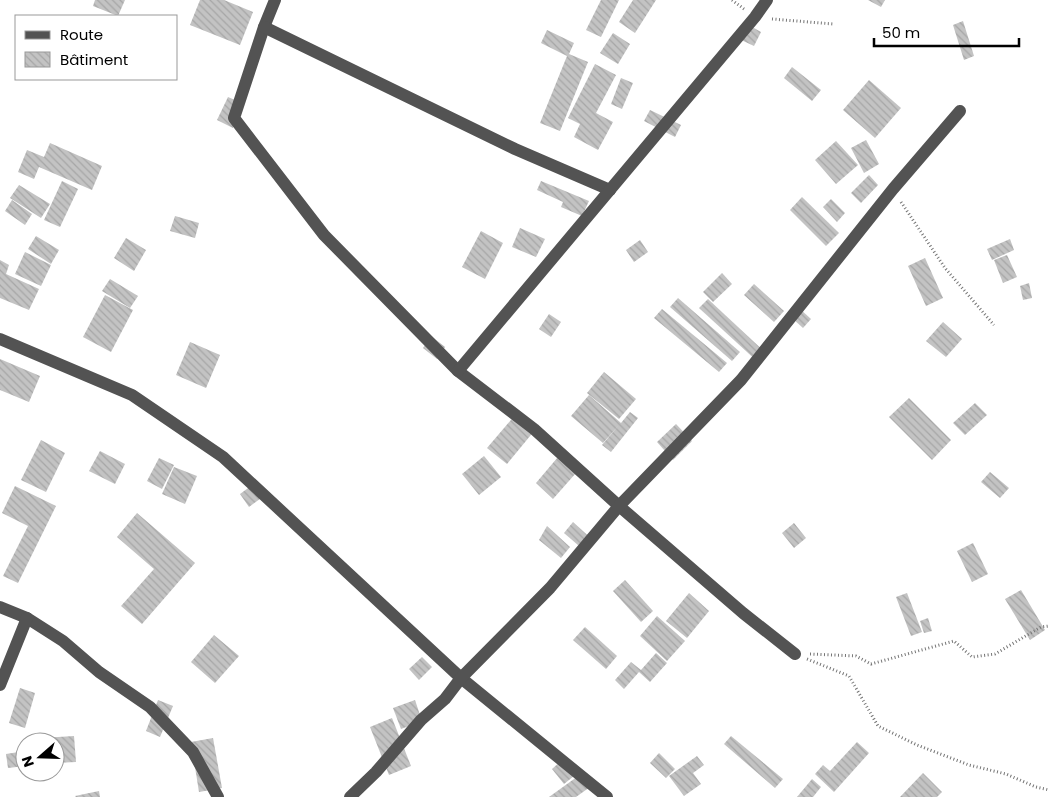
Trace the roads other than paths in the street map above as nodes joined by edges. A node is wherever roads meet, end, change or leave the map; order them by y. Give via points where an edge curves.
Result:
1 (275, 0) edge
2 (767, 0) edge
3 (264, 27) junction
4 (960, 111) dead end
5 (610, 190) junction
6 (0, 339) edge
7 (458, 371) junction
8 (619, 506) junction
9 (0, 607) edge
10 (27, 618) junction
11 (795, 654) road end
12 (461, 678) junction
13 (0, 685) edge
14 (218, 797) edge
15 (350, 797) edge
16 (607, 797) edge

1 - 3 street
2 - 5 street
3 - 5 street via 515,149
3 - 7 street via 234,118 324,235
4 - 8 street via 893,189 741,380
5 - 7 street
6 - 12 street via 132,395 223,457
7 - 8 street via 534,429
8 - 11 street
8 - 12 street via 550,588
9 - 10 street
10 - 13 street
10 - 14 street via 150,707 193,752
12 - 15 street via 446,699 421,720
12 - 16 street

